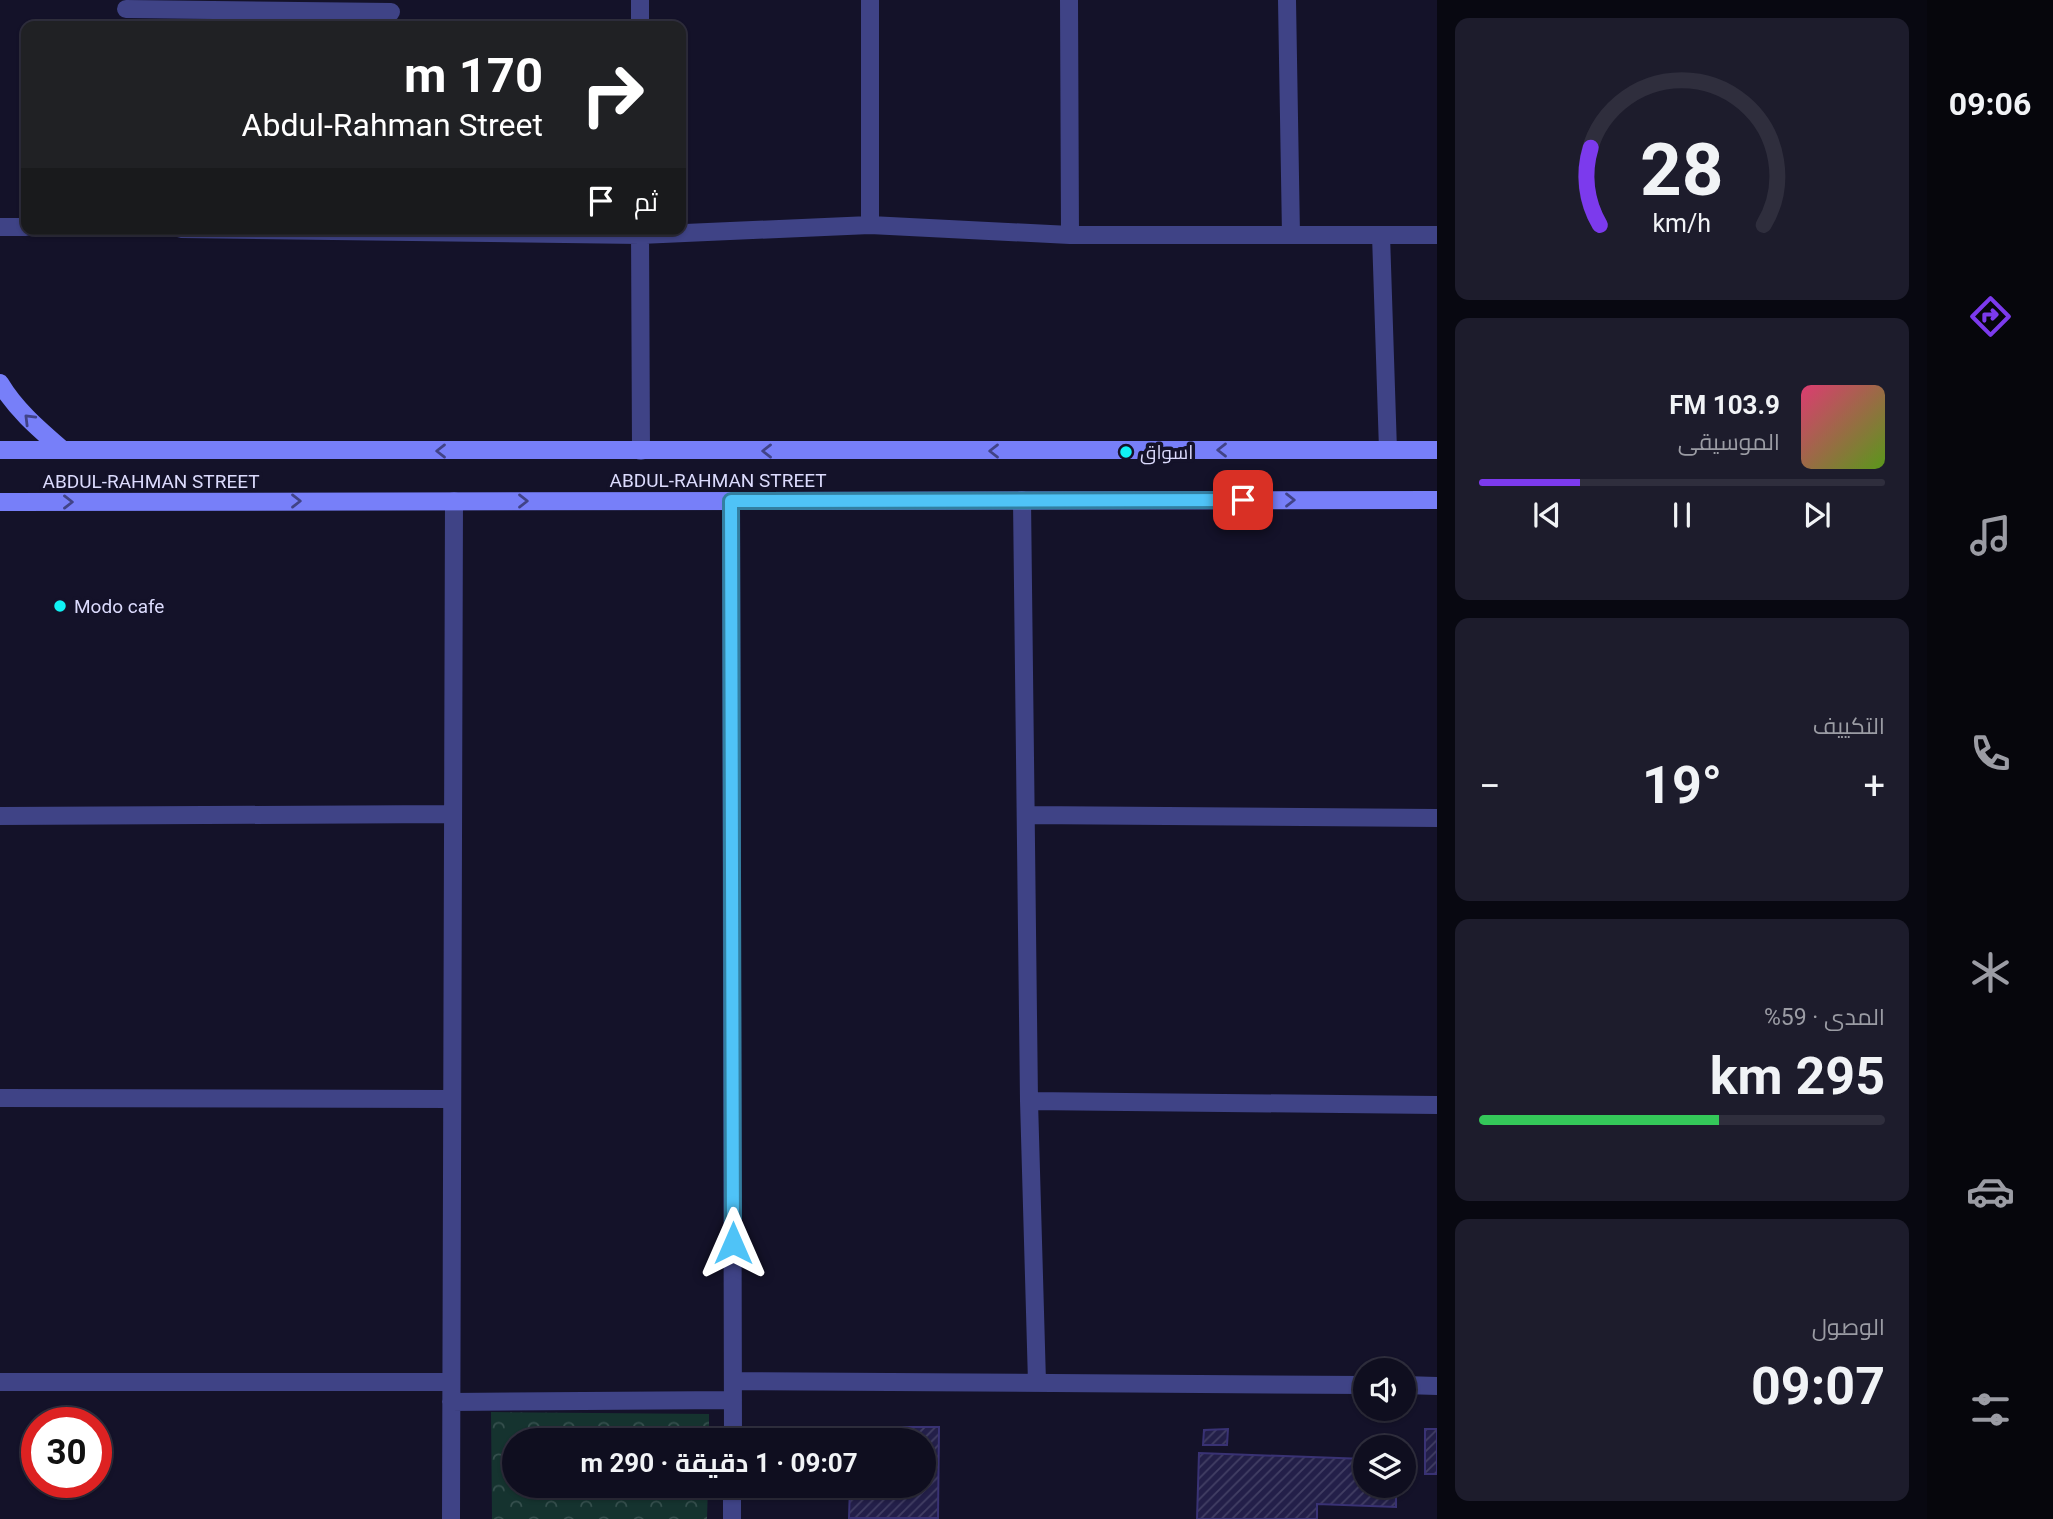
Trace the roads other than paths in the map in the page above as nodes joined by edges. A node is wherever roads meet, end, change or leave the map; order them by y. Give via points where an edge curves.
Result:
1 (639, 0) edge
2 (870, 0) edge
3 (1069, 0) edge
4 (1287, 0) edge
5 (125, 12) edge
6 (391, 13) edge
7 (640, 21) edge
8 (870, 225) junction
9 (0, 227) edge
10 (21, 227) edge
11 (686, 231) edge
12 (640, 235) edge
13 (1070, 235) junction
14 (1291, 235) junction
15 (1381, 235) junction
16 (1437, 235) edge
17 (0, 383) edge
18 (0, 450) edge
19 (63, 450) junction
20 (1388, 450) junction
21 (1437, 450) edge
22 (641, 451) junction
23 (1022, 500) junction
24 (1437, 500) edge
25 (454, 501) junction
26 (731, 501) junction
27 (0, 502) edge
28 (453, 814) junction
29 (1026, 815) junction
30 (0, 816) edge
31 (1437, 818) edge
32 (0, 1098) edge
33 (452, 1099) junction
34 (1029, 1101) junction
35 (1437, 1105) edge
36 (733, 1381) junction
37 (0, 1382) edge
38 (451, 1382) junction
39 (1037, 1382) junction
40 (1353, 1385) edge
41 (1416, 1385) edge
42 (1437, 1386) edge
43 (733, 1400) junction
44 (451, 1402) junction
45 (733, 1428) edge
46 (732, 1498) edge
47 (451, 1519) edge
48 (732, 1519) edge

1 - 7 street
2 - 8 street
3 - 13 street
4 - 14 street
5 - 6 street
8 - 11 street
8 - 13 street
9 - 10 street
12 - 22 street
13 - 14 street
14 - 15 street
15 - 16 street
15 - 20 street
19 -> 17 main road via 29,420
18 - 19 main road, ABDUL-RAHMAN STREET
22 -> 19 main road, ABDUL-RAHMAN STREET
20 - 21 main road, ABDUL-RAHMAN STREET
20 -> 22 main road, ABDUL-RAHMAN STREET
23 -> 24 main road, ABDUL-RAHMAN STREET
23 - 26 main road, ABDUL-RAHMAN STREET
23 - 29 street
25 -> 26 main road, ABDUL-RAHMAN STREET
27 -> 25 main road, ABDUL-RAHMAN STREET
25 - 28 street
26 - 36 street
28 - 30 street
28 - 33 street
29 - 31 street
29 - 34 street
32 - 33 street
33 - 38 street
34 - 35 street
34 - 39 street
36 - 39 street
36 - 43 street
37 - 38 street
38 - 44 street
39 - 40 street
41 - 42 street
43 - 44 street
43 - 45 street
44 - 47 street
46 - 48 street

